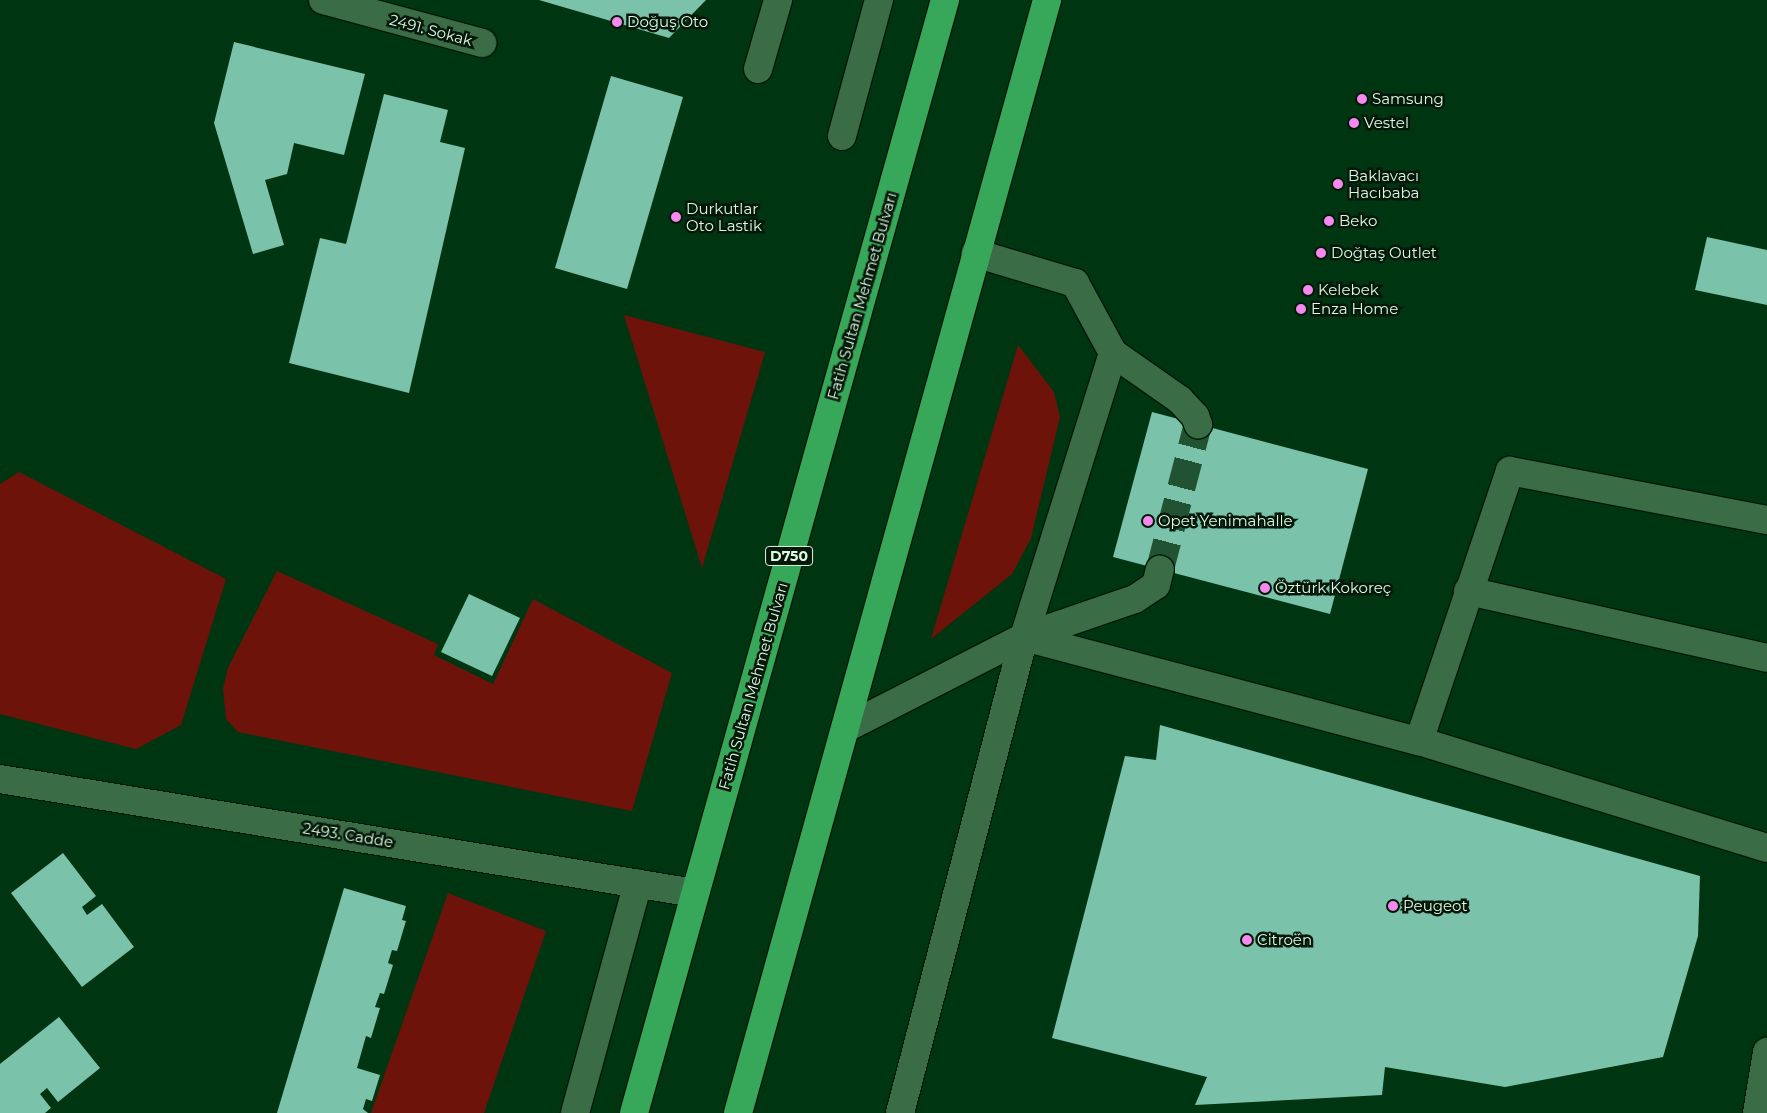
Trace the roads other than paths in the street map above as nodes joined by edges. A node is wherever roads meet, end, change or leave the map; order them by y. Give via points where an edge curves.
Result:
1 (323, 0) edge
2 (778, 0) edge
3 (879, 0) edge
4 (945, 0) edge
5 (1047, 0) edge
6 (482, 44) dead end
7 (758, 69) dead end
8 (842, 136) dead end
9 (975, 252) junction
10 (1113, 353) junction
11 (1198, 424) dead end
12 (1767, 520) edge
13 (1160, 569) tunnel mouth
14 (1468, 592) junction
15 (1024, 636) junction
16 (1767, 658) edge
17 (846, 728) junction
18 (1419, 741) junction
19 (0, 779) edge
20 (1767, 848) edge
21 (638, 883) junction
22 (695, 892) junction
23 (1767, 1052) edge
24 (575, 1113) edge
25 (634, 1113) edge
26 (738, 1113) edge
27 (900, 1113) edge
28 (1757, 1113) edge

1 - 6 street, 2491. Sokak
2 - 7 street
3 - 8 street
4 - 22 highway, Fatih Sultan Mehmet Bulvarı / D750
5 - 9 highway
9 - 10 street via 1075,283
9 - 17 highway
10 - 11 street via 1180,400
10 - 15 street
12 - 14 street via 1510,470
13 - 15 street via 1156,585 1136,599
14 - 16 street
14 - 18 street
15 - 17 street
15 - 18 street
15 - 27 street
17 - 26 highway
18 - 20 street
19 - 21 street, 2493. Cadde
21 - 22 street, 2493. Cadde
21 - 24 street
22 - 25 highway, Fatih Sultan Mehmet Bulvarı / D750
23 - 28 street

